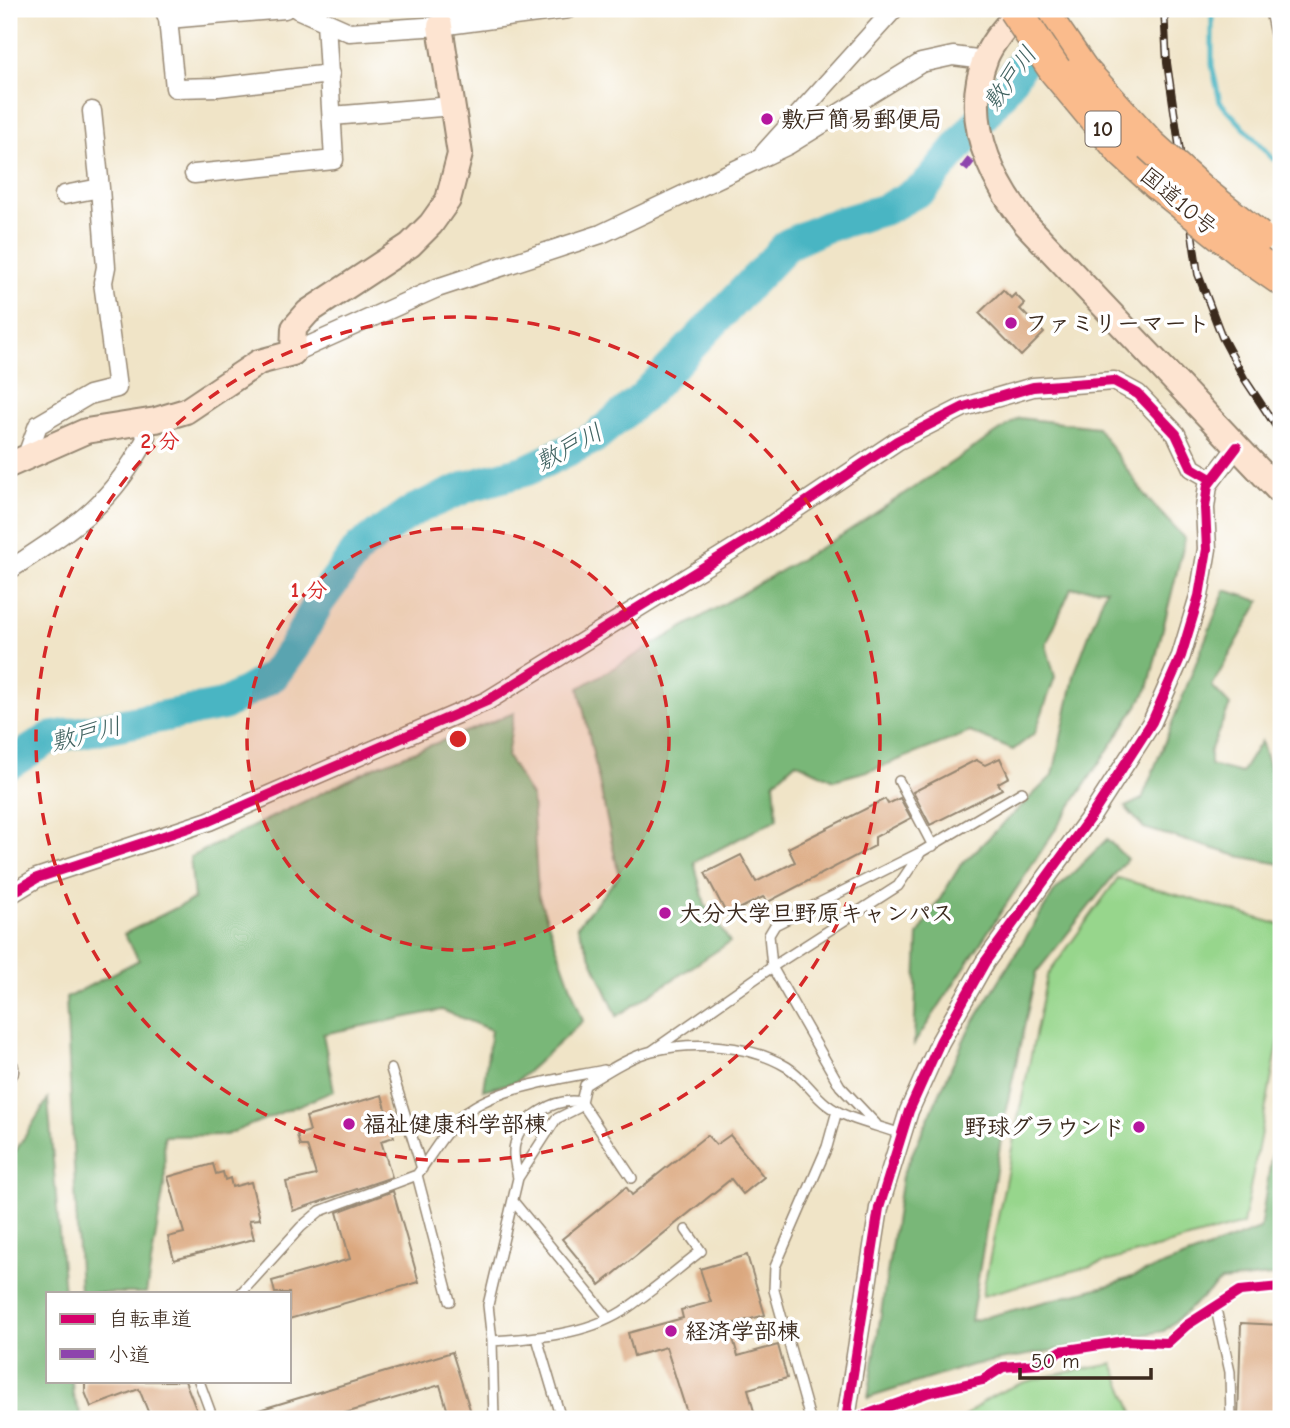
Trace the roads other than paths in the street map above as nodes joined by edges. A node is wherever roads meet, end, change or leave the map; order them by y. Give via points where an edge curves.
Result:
1 (285, 9) edge
2 (297, 9) edge
3 (564, 9) edge
4 (894, 9) edge
5 (1014, 9) edge
6 (1020, 9) edge
7 (1040, 9) edge
8 (1274, 9) edge
9 (166, 14) edge
10 (328, 19) edge
11 (440, 26) junction
12 (1281, 41) edge
13 (985, 60) junction
14 (1062, 61) junction
15 (330, 74) junction
16 (453, 106) junction
17 (92, 111) dead end
18 (332, 116) junction
19 (754, 163) junction
20 (194, 174) dead end
21 (100, 188) junction
22 (64, 195) dead end
23 (1263, 249) edge
24 (1281, 279) edge
25 (293, 353) junction
26 (143, 421) junction
27 (1237, 447) junction
28 (17, 462) edge
29 (1211, 479) junction
30 (1281, 493) edge
31 (9, 570) edge
32 (900, 781) dead end
33 (1022, 792) dead end
34 (933, 846) junction
35 (921, 852) junction
36 (9, 895) edge
37 (772, 967) junction
38 (650, 1052) junction
39 (391, 1069) dead end
40 (612, 1069) junction
41 (581, 1102) junction
42 (837, 1111) junction
43 (878, 1126) junction
44 (901, 1134) junction
45 (419, 1172) junction
46 (518, 1178) junction
47 (632, 1178) dead end
48 (513, 1201) junction
49 (686, 1230) dead end
50 (242, 1292) edge
51 (450, 1301) dead end
52 (1216, 1309) dead end
53 (609, 1318) junction
54 (537, 1338) junction
55 (492, 1340) junction
56 (199, 1382) edge
57 (213, 1419) edge
58 (494, 1419) edge
59 (561, 1419) edge
60 (810, 1419) edge
61 (846, 1419) edge
62 (1231, 1419) edge

1 - 9 street
2 - 10 street
3 - 11 street
4 - 19 street
5 - 14 highway, 国道10号 / 10, bridge
6 - 13 street
7 - 14 highway, 国道10号 / 10
8 - 12 street
9 - 15 street via 175,88
10 - 11 street via 349,32
10 - 15 street
11 - 16 street
13 - 19 street via 953,56 920,63
13 - 27 street via 978,102 980,134 995,181 1025,223
14 - 23 highway, 国道10号 / 10, bridge
14 - 23 highway, 国道10号 / 10, bridge via 1123,152 1157,183
15 - 18 street
16 - 18 street
16 - 25 street via 460,154 448,200 410,245 308,312 294,328
17 - 21 street
18 - 20 street via 334,160
19 - 25 street via 585,241 437,288
21 - 22 street
21 - 28 street via 103,282 117,388 89,396 38,425
23 - 24 highway, 国道10号 / 10
25 - 26 street via 259,362 186,411
26 - 28 street via 86,431
26 - 31 street via 146,439 117,487 93,513
27 - 29 street
27 - 30 street
29 - 36 street via 1192,468 1176,434 1138,394 1114,381 1032,387 964,407 897,441 767,528 486,701 209,821 37,878
29 - 44 street via 1205,499 1207,548 1199,596 1181,656 1152,722 978,973 940,1042
32 - 34 lane
33 - 34 lane
34 - 35 lane
35 - 37 lane via 898,887
35 - 37 lane via 775,925 769,935
37 - 38 lane
37 - 43 lane via 840,1086
38 - 40 lane
38 - 42 lane via 706,1045 770,1059 797,1074
39 - 45 lane
40 - 41 lane via 585,1086
40 - 45 lane via 478,1103 458,1118
41 - 46 lane via 556,1119
41 - 46 lane via 568,1099 548,1106 524,1125 514,1144
41 - 47 lane
42 - 43 lane
42 - 60 lane via 827,1147 775,1267 774,1290
43 - 44 lane
44 - 61 street via 879,1208
45 - 50 lane via 320,1211
45 - 51 lane
46 - 48 lane
48 - 53 lane
48 - 55 lane via 488,1305
49 - 53 lane via 701,1251
52 - 62 lane via 1230,1372
53 - 54 lane
54 - 55 lane
54 - 59 lane
55 - 58 lane
56 - 57 lane

